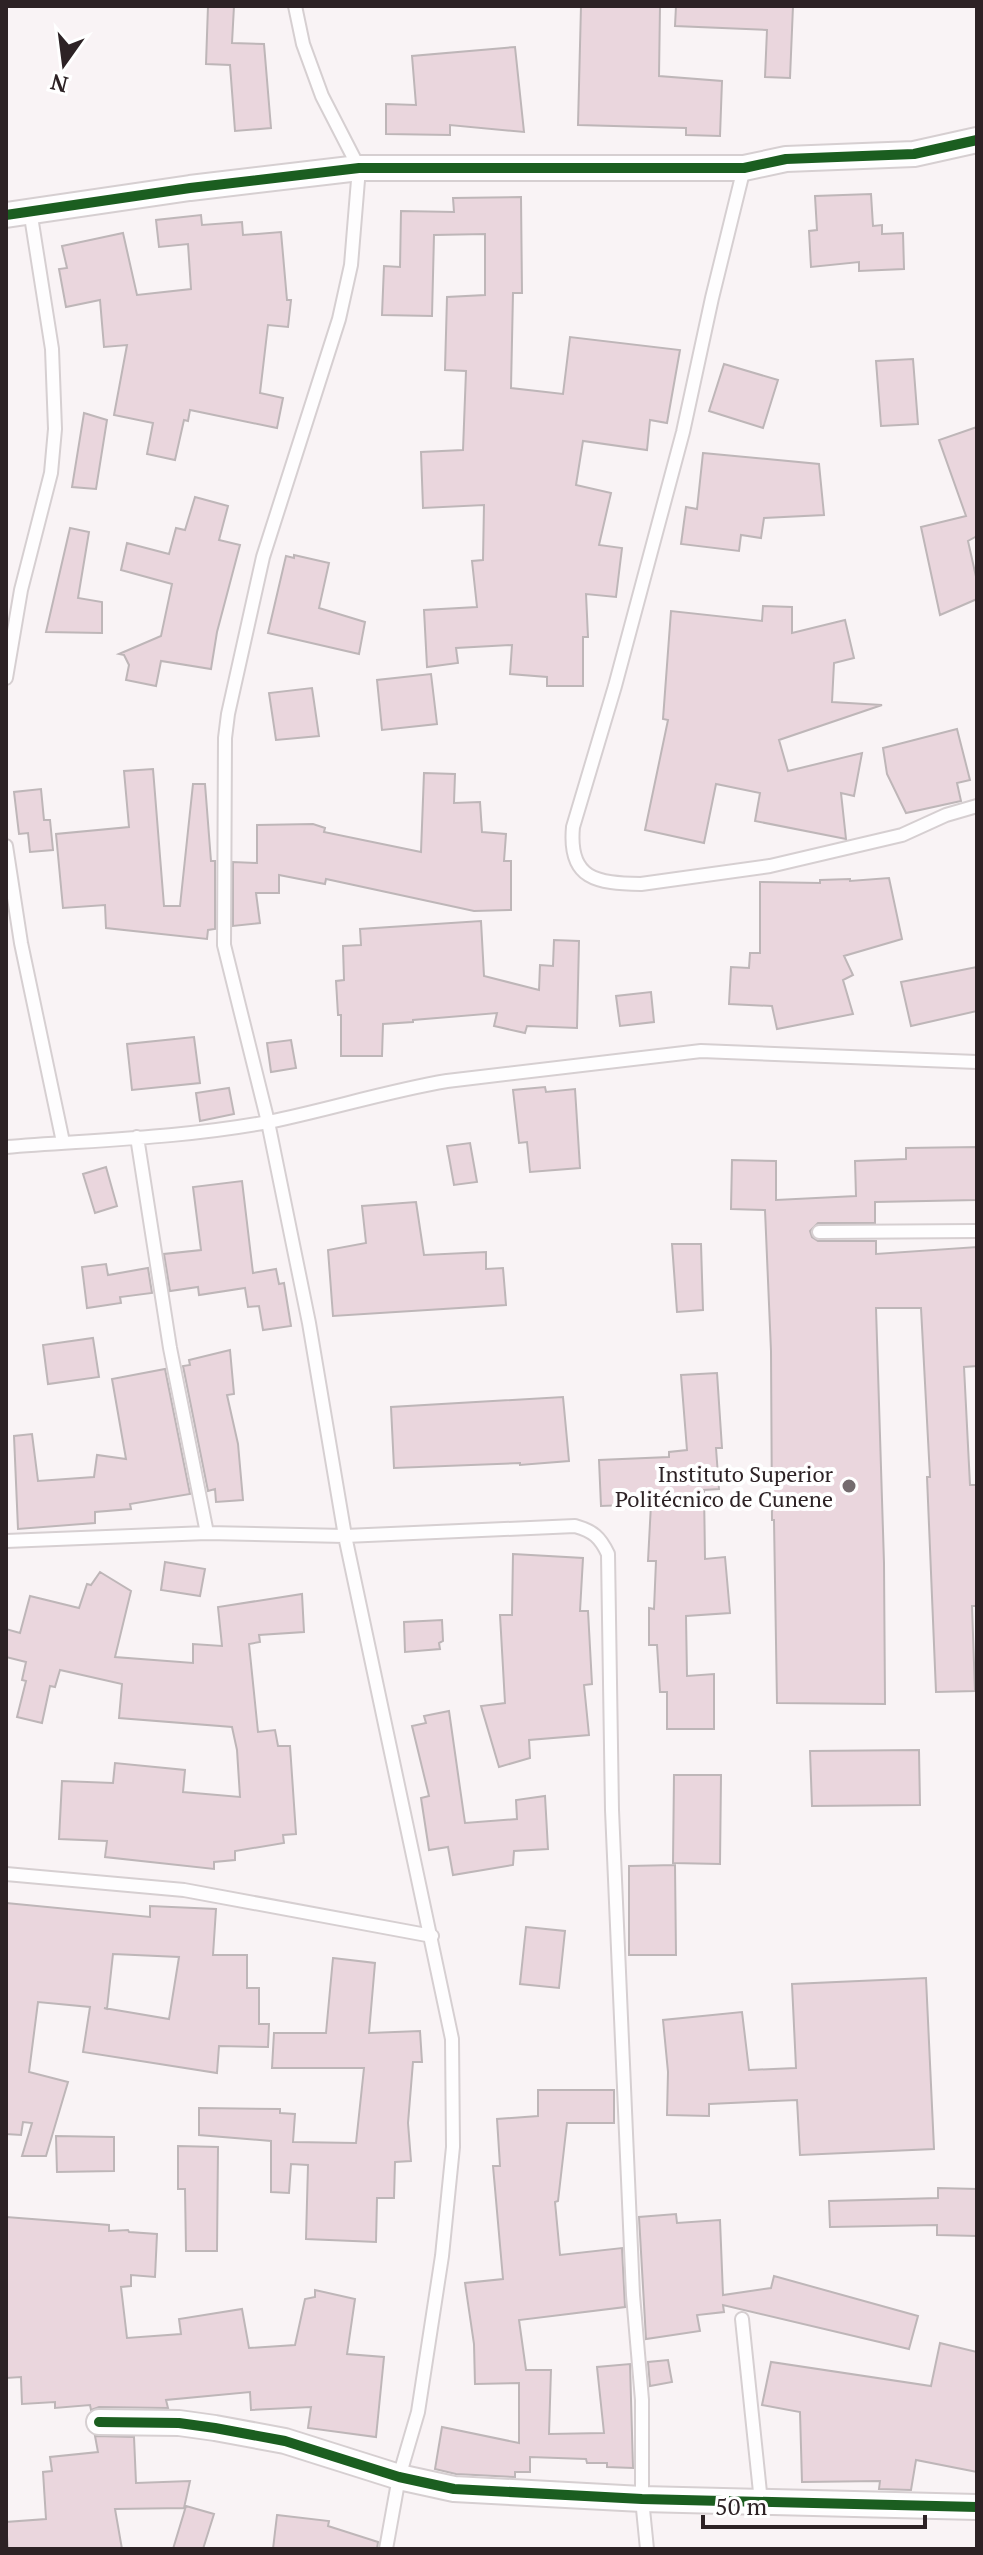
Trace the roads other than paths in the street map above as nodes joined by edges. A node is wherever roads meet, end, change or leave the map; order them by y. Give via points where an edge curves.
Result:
1 (295, 6) edge
2 (977, 140) edge
3 (359, 168) junction
4 (744, 168) junction
5 (18, 212) edge
6 (6, 678) edge
7 (977, 806) edge
8 (6, 846) edge
9 (977, 1062) edge
10 (268, 1122) junction
11 (137, 1137) junction
12 (63, 1142) junction
13 (6, 1147) edge
14 (977, 1231) edge
15 (819, 1232) dead end
16 (207, 1533) junction
17 (345, 1536) junction
18 (6, 1541) edge
19 (6, 1874) edge
20 (432, 1936) junction
21 (742, 2319) dead end
22 (99, 2422) dead end
23 (399, 2477) junction
24 (642, 2499) junction
25 (761, 2502) junction
26 (977, 2507) edge
27 (386, 2549) edge
28 (647, 2549) edge

1 - 3 lane via 322,96
2 - 4 street via 914,154 786,159
3 - 4 street
3 - 5 street
3 - 10 lane via 351,265 339,319 263,557 225,738 223,935
4 - 7 lane via 683,432 573,827 571,850 589,876 641,884 770,866 902,835
5 - 6 lane via 52,349 55,429 51,473 21,590
8 - 12 lane
9 - 10 lane via 701,1051 436,1082
10 - 11 lane
10 - 17 lane
11 - 12 lane
11 - 16 lane via 170,1348
12 - 13 lane
14 - 15 lane
16 - 17 lane
16 - 18 lane
17 - 20 lane
17 - 24 lane via 575,1526 602,1540 608,1554 612,1810 642,2400
19 - 20 lane via 184,1890
20 - 23 lane via 452,2039 453,2147 418,2412
21 - 25 lane
22 - 23 street via 215,2428 285,2441
23 - 24 street via 454,2489
23 - 27 lane
24 - 25 street
24 - 28 lane
25 - 26 street

